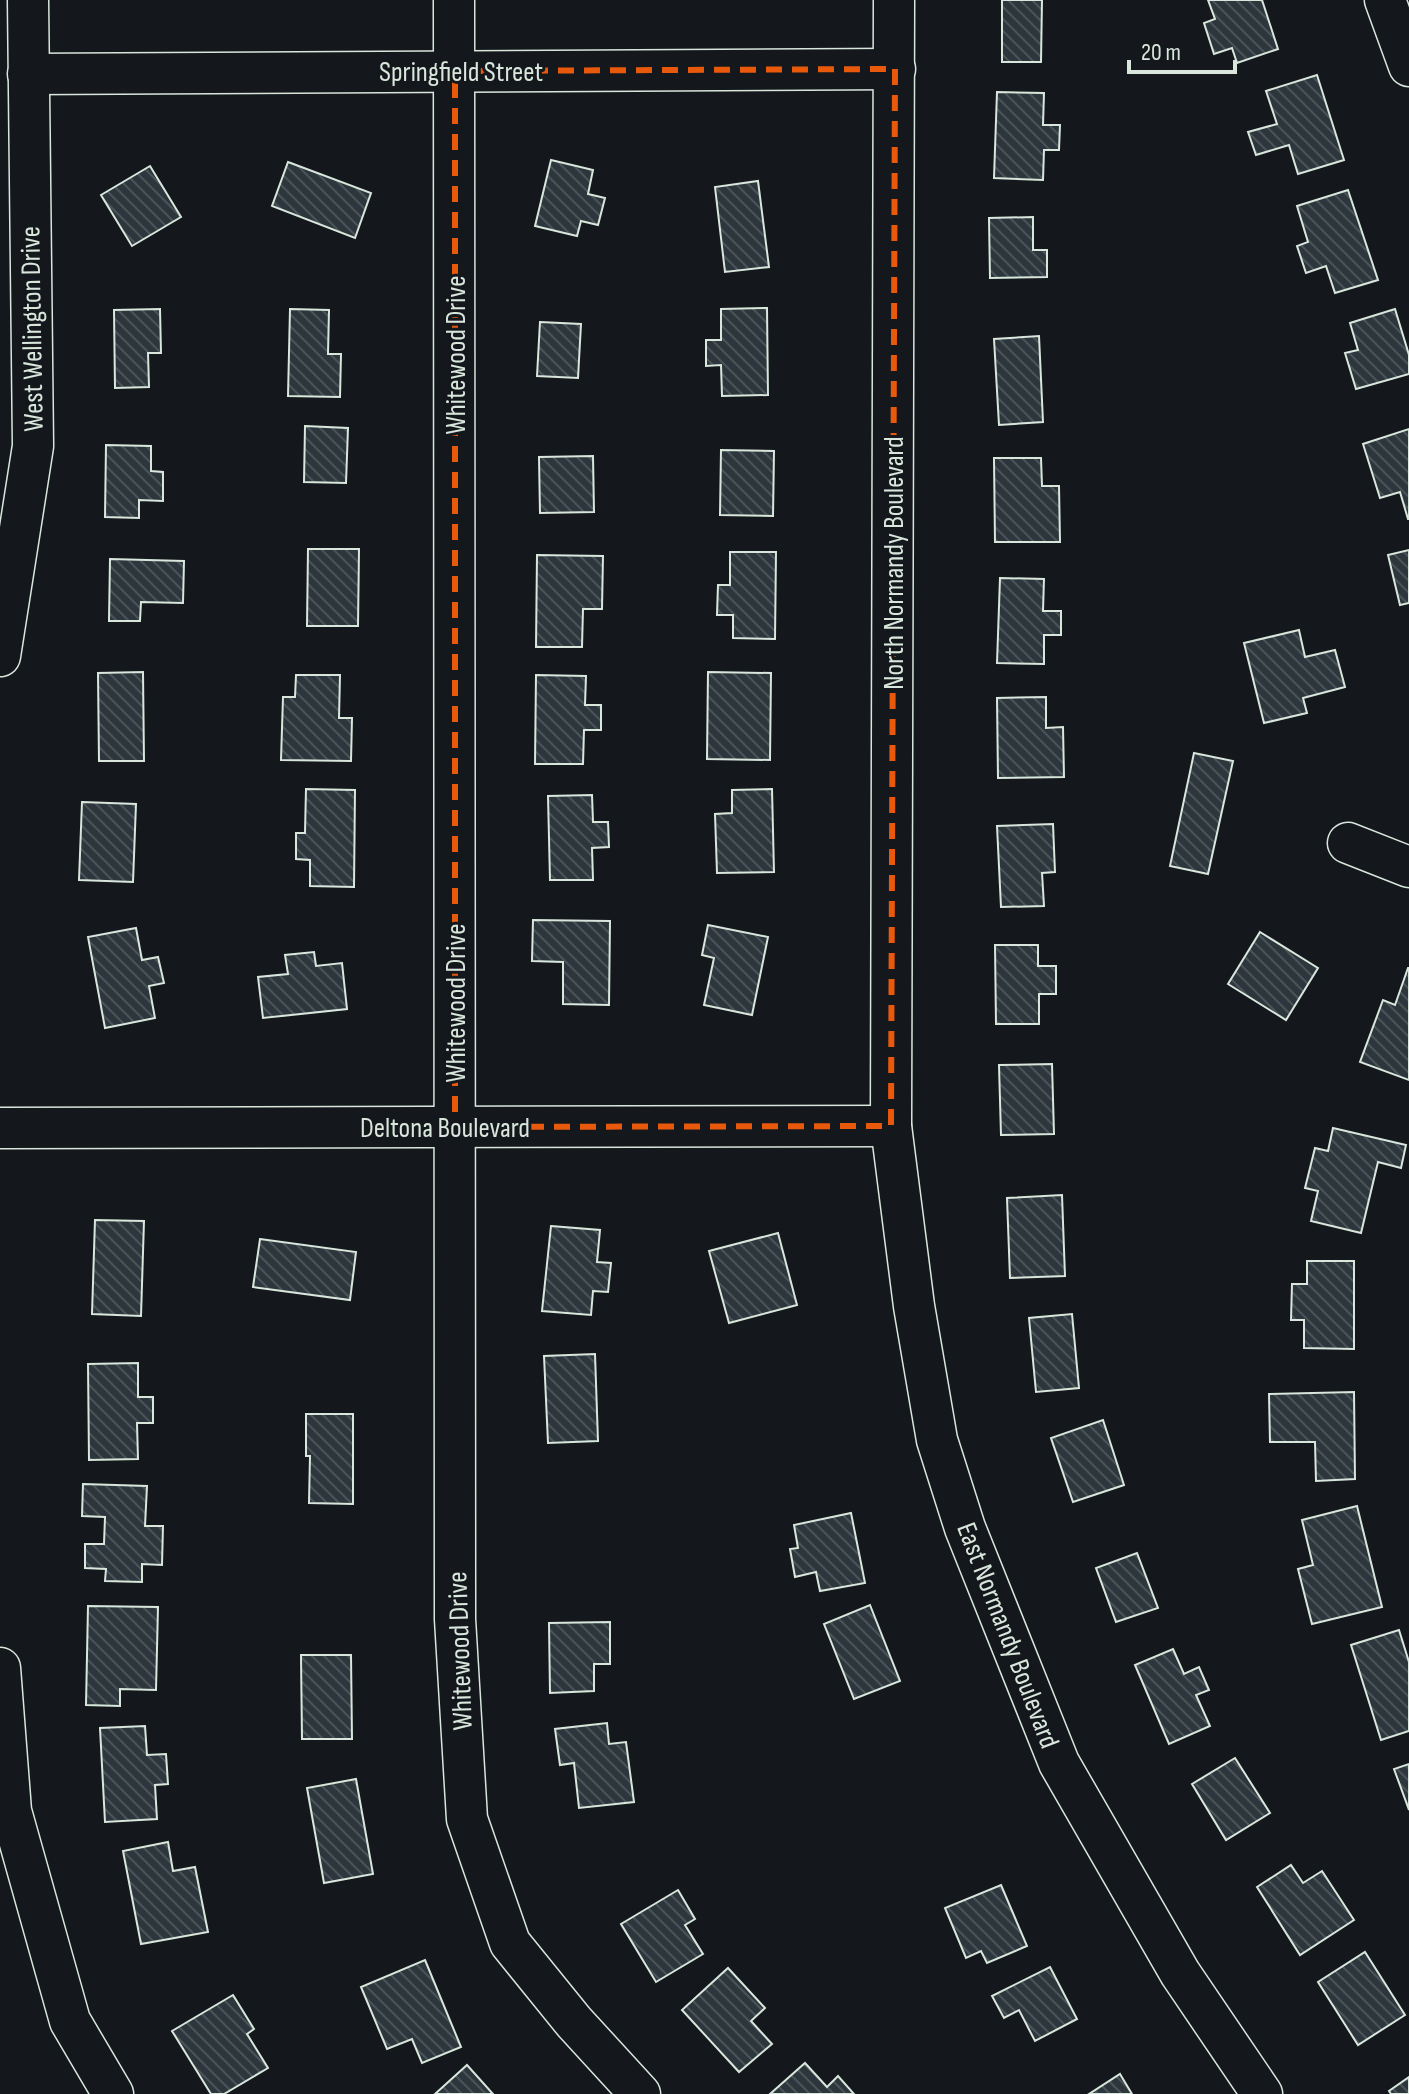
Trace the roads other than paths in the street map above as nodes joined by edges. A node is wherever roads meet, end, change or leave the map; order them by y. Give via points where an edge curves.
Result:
1 (28, 0) edge
2 (454, 0) edge
3 (894, 0) edge
4 (1385, 0) edge
5 (1409, 66) edge
6 (895, 69) junction
7 (455, 71) junction
8 (28, 74) junction
9 (0, 656) edge
10 (1348, 843) dead end
11 (1409, 867) edge
12 (891, 1126) junction
13 (455, 1127) junction
14 (0, 1128) edge
15 (0, 1668) edge
16 (113, 2094) edge
17 (640, 2094) edge
18 (1262, 2094) edge

1 - 8 street, West Wellington Drive
2 - 7 street, Whitewood Drive
3 - 6 street, North Normandy Boulevard
4 - 5 street
6 - 7 street, Springfield Street
6 - 12 street, North Normandy Boulevard
7 - 8 street, Springfield Street
7 - 13 street, Whitewood Drive
8 - 9 street, West Wellington Drive via 33,446
10 - 11 street
12 - 13 street, Deltona Boulevard
12 - 18 street, East Normandy Boulevard via 937,1440 965,1528 1059,1763 1180,1973
13 - 14 street, Deltona Boulevard
13 - 17 street, Whitewood Drive via 455,1619 467,1819 510,1943
15 - 16 street via 11,1811 70,2021

